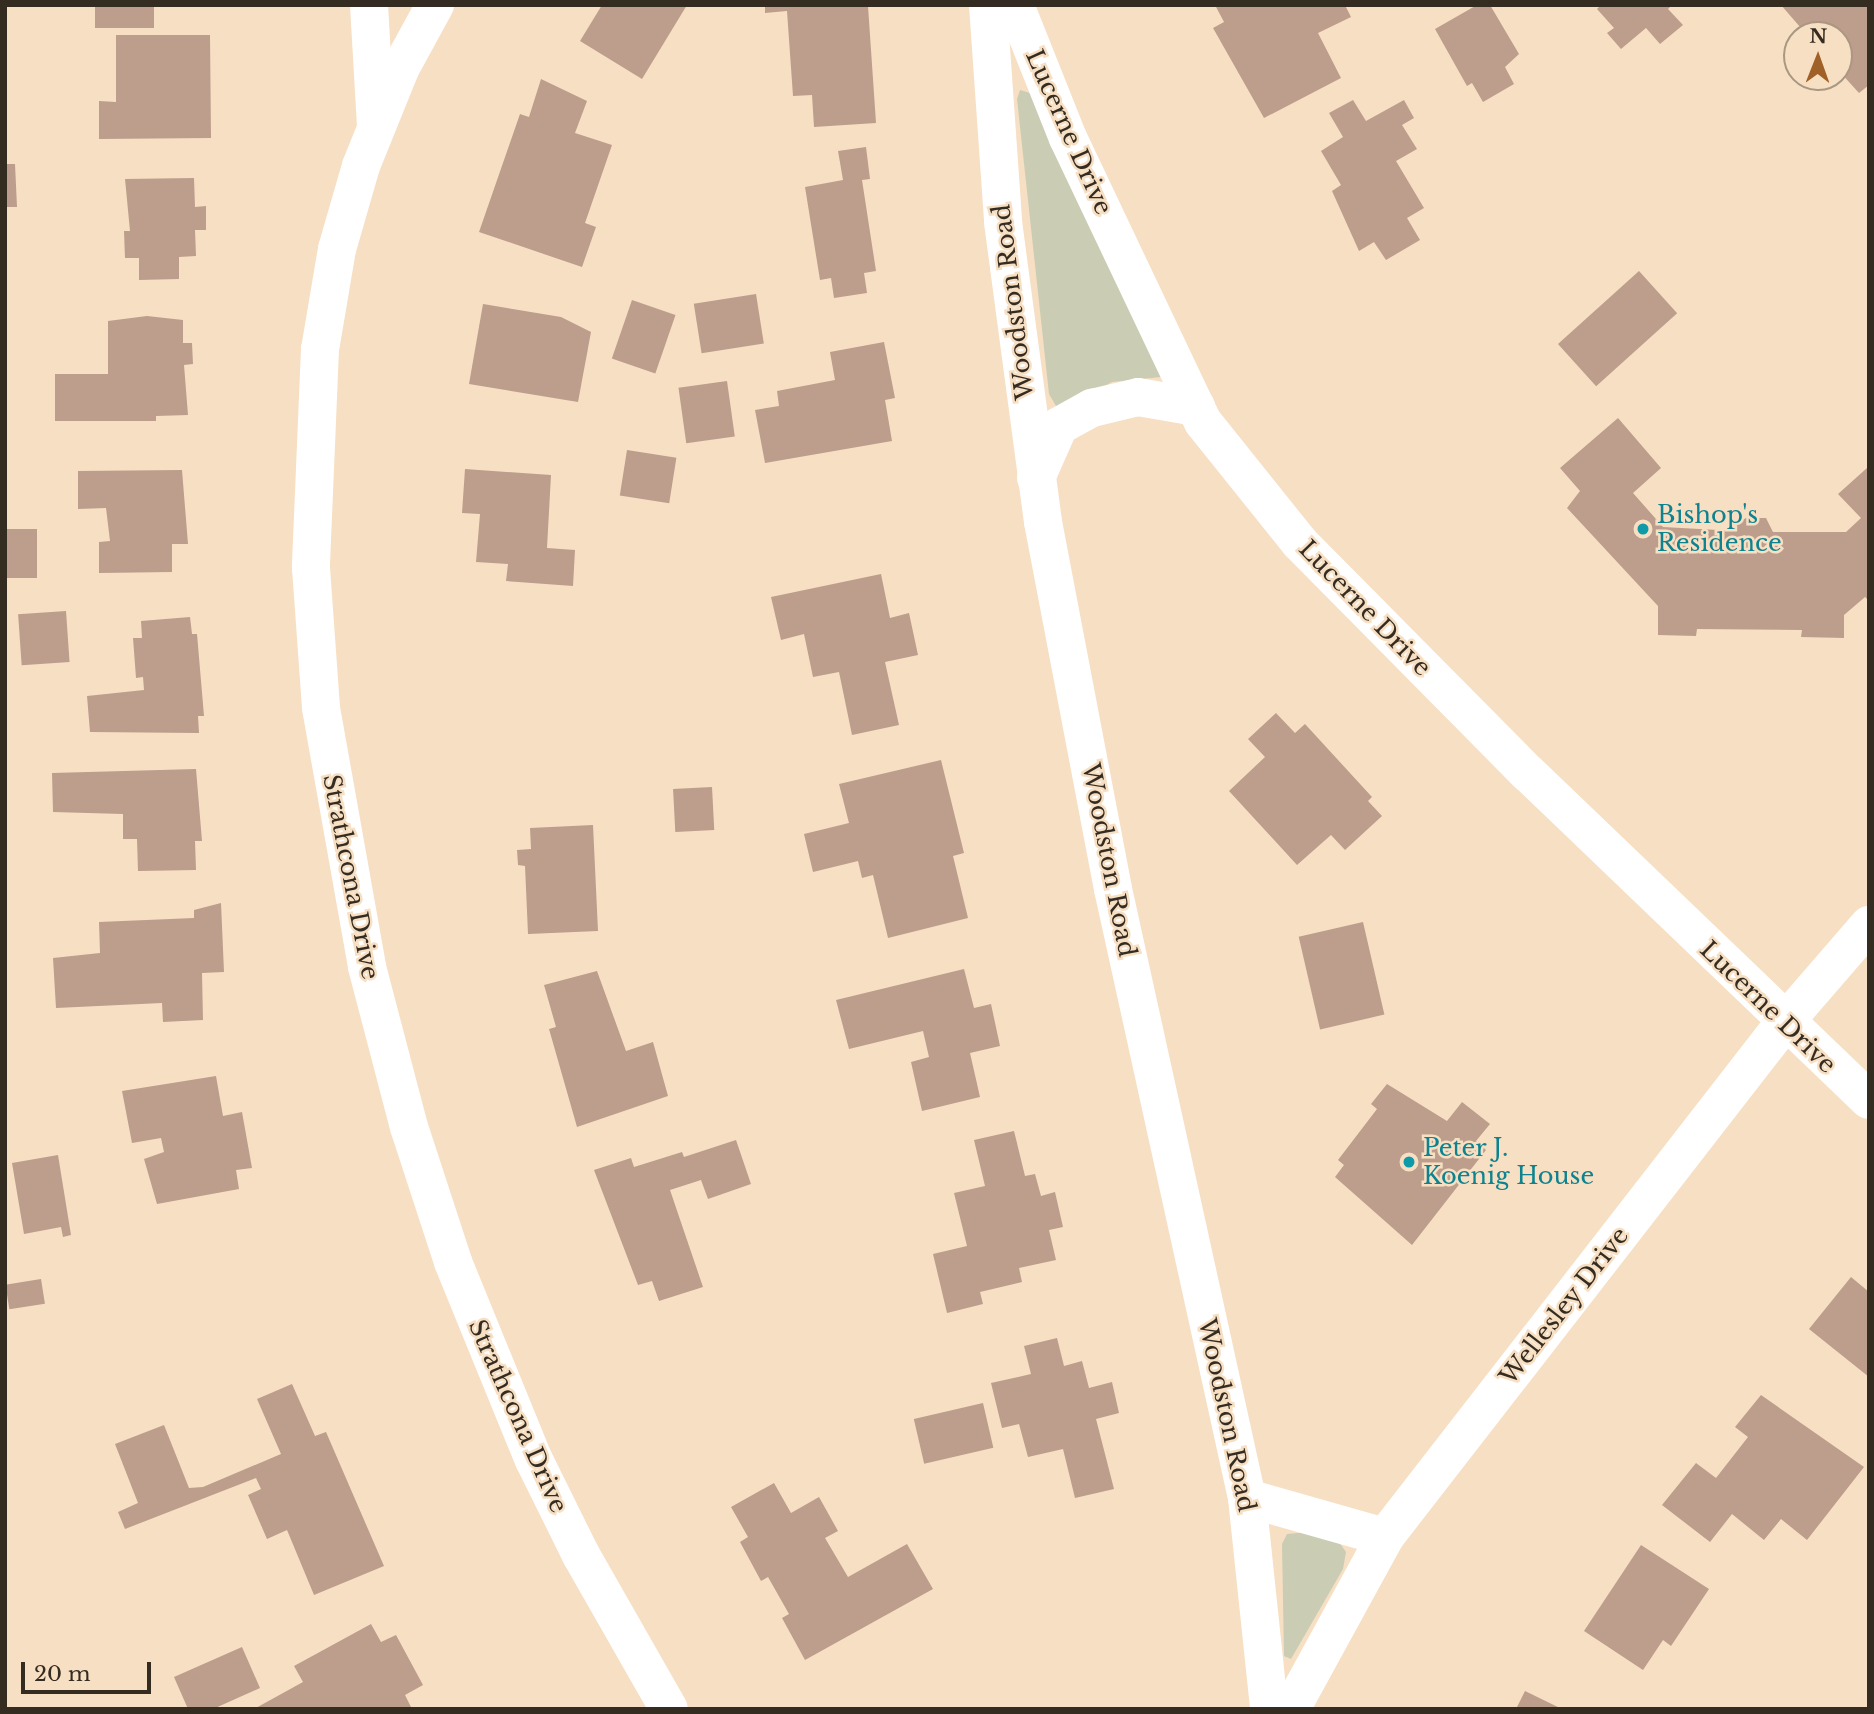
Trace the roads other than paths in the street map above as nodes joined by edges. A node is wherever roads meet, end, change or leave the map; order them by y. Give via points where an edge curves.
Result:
1 (369, 5) edge
2 (435, 5) edge
3 (988, 5) edge
4 (1015, 5) edge
5 (376, 128) junction
6 (1196, 407) junction
7 (1036, 478) junction
8 (1869, 925) edge
9 (1784, 1023) junction
10 (1869, 1100) edge
11 (1247, 1498) junction
12 (1385, 1537) junction
13 (669, 1709) edge
14 (1269, 1709) edge
15 (1291, 1709) edge

1 - 5 street
2 - 5 street, Strathcona Drive
3 - 7 street, Woodston Road via 1003,222
4 - 6 street, Lucerne Drive via 1068,138
5 - 13 street, Strathcona Drive via 337,248 320,349 313,444 312,581 321,708 339,832 409,1127 453,1262 540,1472
6 - 7 street via 1138,397 1092,408 1059,426
6 - 9 street, Lucerne Drive via 1300,543
7 - 11 street, Woodston Road via 1113,889
8 - 9 street, Wellesley Drive
9 - 10 street, Lucerne Drive
9 - 12 street, Wellesley Drive
11 - 12 street
11 - 14 street, Woodston Road
12 - 15 street, Wellesley Drive

